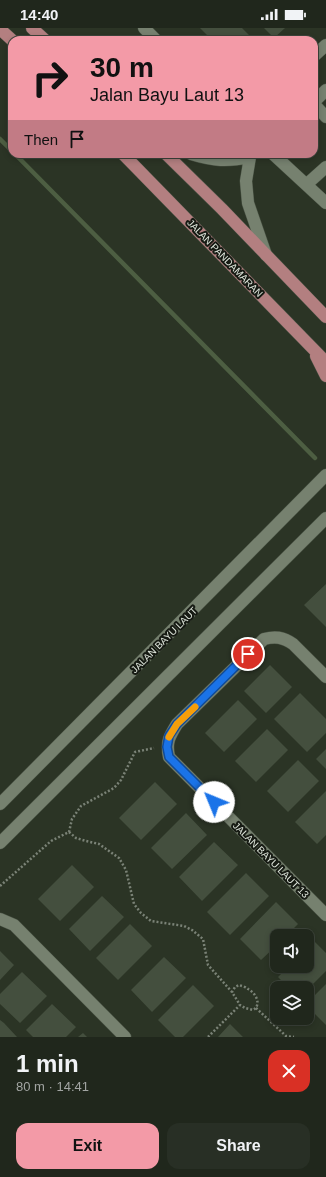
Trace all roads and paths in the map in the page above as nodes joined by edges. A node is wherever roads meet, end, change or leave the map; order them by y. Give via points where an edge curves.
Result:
1 (32, 28) edge
2 (144, 28) edge
3 (0, 29) edge
4 (8, 36) edge
5 (41, 36) edge
6 (152, 36) edge
7 (326, 45) edge
8 (318, 52) edge
9 (326, 90) edge
10 (318, 99) edge
11 (318, 107) edge
12 (326, 116) edge
13 (127, 158) edge
14 (170, 158) edge
15 (252, 158) edge
16 (277, 158) edge
17 (326, 167) edge
18 (307, 184) junction
19 (326, 203) edge
20 (266, 256) junction
21 (326, 318) edge
22 (311, 347) junction
23 (326, 362) edge
24 (326, 376) edge
25 (326, 475) edge
26 (326, 518) edge
27 (326, 677) edge
28 (167, 747) junction
29 (0, 804) edge
30 (69, 832) junction
31 (0, 843) edge
32 (0, 886) edge
33 (326, 915) edge
34 (0, 919) edge
35 (232, 992) junction
36 (240, 1005) junction
37 (256, 1008) junction
38 (285, 1036) edge
39 (125, 1037) edge
40 (208, 1037) edge
41 (294, 1037) edge

1 - 5 main road
2 - 6 street
3 - 4 main road
7 - 8 street
9 - 10 street
11 - 12 street
13 - 22 main road, JALAN PANDAMARAN
14 - 20 main road
15 - 20 street via 246,180 248,203
16 - 18 street
17 - 18 street
18 - 19 street
20 - 21 main road
22 - 23 main road, JALAN PANDAMARAN
22 - 24 main road
25 - 29 street, JALAN BAYU LAUT
26 - 31 street
27 - 28 street via 286,639 264,639 177,724 169,736
28 - 30 path via 146,748 135,752 121,780 114,788 81,806 72,819
28 - 33 street, JALAN BAYU LAUT 13 via 169,757
30 - 32 path via 51,841
30 - 35 path via 76,838 99,844 119,858 126,870 134,904 151,921 184,926 203,939 208,965
34 - 39 street via 14,925
35 - 36 path
35 - 37 path via 239,985 248,989 256,996
36 - 37 path via 253,1010
36 - 40 path
37 - 38 path
38 - 41 path

